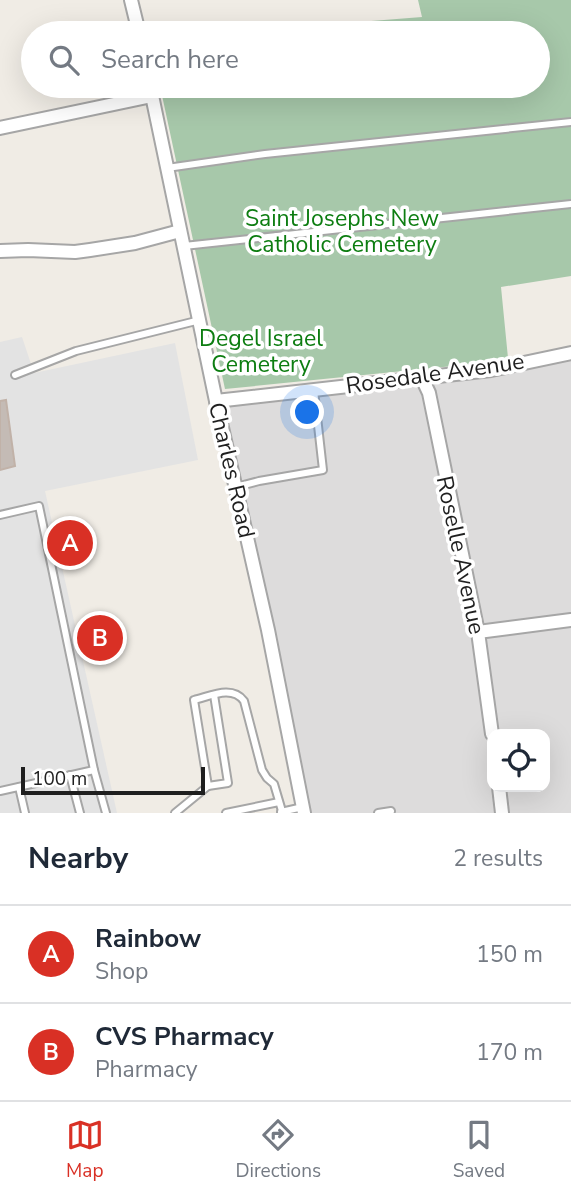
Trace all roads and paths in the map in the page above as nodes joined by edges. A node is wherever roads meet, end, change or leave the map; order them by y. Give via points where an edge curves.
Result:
1 (131, 0) edge
2 (136, 21) edge
3 (122, 98) edge
4 (152, 98) edge
5 (571, 122) edge
6 (0, 128) edge
7 (167, 168) junction
8 (571, 204) edge
9 (180, 232) junction
10 (184, 246) junction
11 (0, 251) edge
12 (200, 320) junction
13 (571, 353) edge
14 (15, 375) dead end
15 (422, 378) junction
16 (314, 389) junction
17 (216, 401) junction
18 (236, 488) junction
19 (0, 515) edge
20 (571, 621) edge
21 (478, 632) junction
22 (214, 695) junction
23 (491, 729) edge
24 (94, 770) junction
25 (70, 775) junction
26 (208, 786) junction
27 (19, 787) junction
28 (0, 791) edge
29 (500, 792) edge
30 (279, 802) junction
31 (304, 810) edge
32 (391, 811) dead end
33 (281, 812) edge
34 (25, 813) edge
35 (80, 813) edge
36 (106, 813) edge
37 (175, 813) edge
38 (226, 813) edge
39 (378, 813) edge
40 (502, 813) edge

1 - 2 street
3 - 6 street
4 - 7 street, Charles Road
5 - 7 lane
7 - 9 street, Charles Road
8 - 10 lane
9 - 10 street, Charles Road
9 - 11 street via 90,250
10 - 12 street, Charles Road
12 - 14 lane via 76,351
12 - 17 street, Charles Road
13 - 15 street, Rosedale Avenue via 491,370
15 - 16 street, Rosedale Avenue
15 - 21 street, Roselle Avenue via 429,393
16 - 17 street, Rosedale Avenue
16 - 18 lane via 323,470
17 - 18 street, Charles Road
18 - 31 street, Charles Road
19 - 24 lane via 39,506
20 - 21 street
21 - 23 street, Roselle Avenue
22 - 26 lane via 194,700
22 - 26 lane via 228,783
22 - 30 lane via 232,691 244,701 262,770 274,784
24 - 25 lane
24 - 36 lane
25 - 27 lane
25 - 35 lane
26 - 37 lane
27 - 28 lane
27 - 34 lane
29 - 40 street
30 - 33 lane
30 - 38 lane
31 - 33 lane
32 - 39 lane

